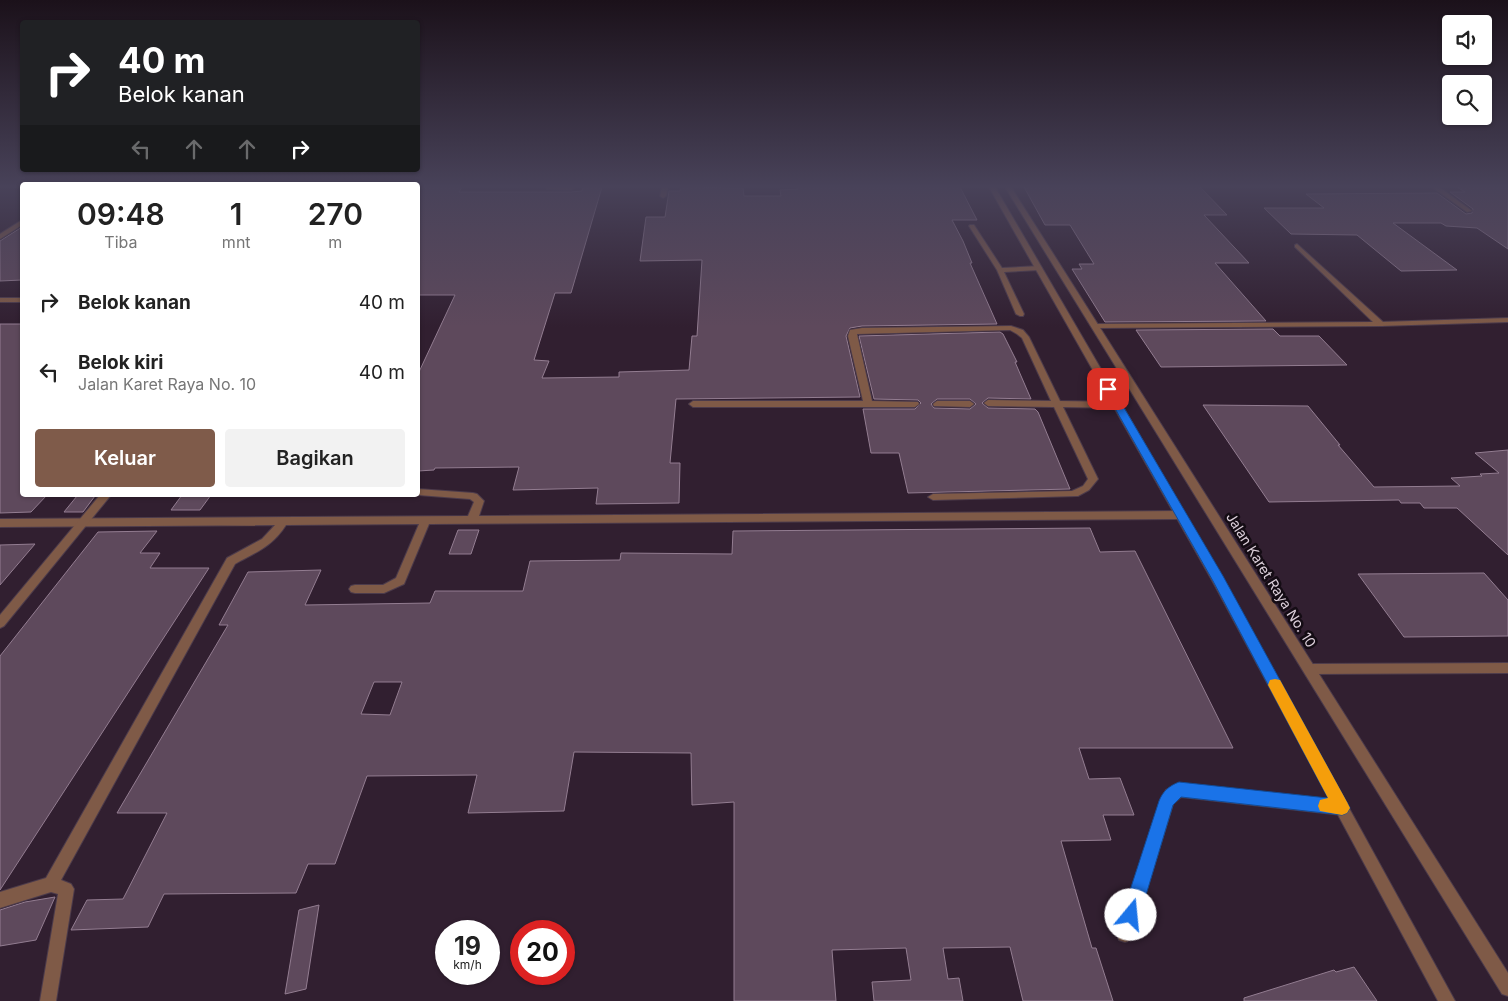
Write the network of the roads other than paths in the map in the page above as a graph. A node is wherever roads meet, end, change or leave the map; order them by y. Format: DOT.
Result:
graph roads {
  1 [pos="977,234"];
  2 [pos="1019,234"];
  3 [pos="1037,234"];
  4 [pos="1297,246"];
  5 [pos="1039,268"];
  6 [pos="1000,270"];
  7 [pos="0,300"];
  8 [pos="20,300"];
  9 [pos="1020,314"];
  10 [pos="1508,320"];
  11 [pos="1380,324"];
  12 [pos="1095,326"];
  13 [pos="988,403"];
  14 [pos="693,404"];
  15 [pos="915,404"];
  16 [pos="937,404"];
  17 [pos="970,404"];
  18 [pos="868,405"];
  19 [pos="1118,405"];
  20 [pos="1059,406"];
  21 [pos="420,492"];
  22 [pos="104,497"];
  23 [pos="933,497"];
  24 [pos="1180,515"];
  25 [pos="472,520"];
  26 [pos="426,521"];
  27 [pos="83,522"];
  28 [pos="282,522"];
  29 [pos="0,523"];
  30 [pos="355,589"];
  31 [pos="0,623"];
  32 [pos="1508,668"];
  33 [pos="1309,669"];
  34 [pos="1342,808"];
  35 [pos="51,884"];
  36 [pos="0,900"];
  37 [pos="1125,934"];
  38 [pos="1508,988"];
  39 [pos="48,1001"];
  40 [pos="1447,1001"];
  1 -- 6 [label="street"];
  2 -- 5 [label="street"];
  3 -- 12 [label="street, Jalan Karet Raya No. 10"];
  4 -- 11 [label="street"];
  5 -- 6 [label="street"];
  5 -- 19 [label="street"];
  6 -- 9 [label="street"];
  7 -- 8 [label="street"];
  10 -- 11 [label="street"];
  11 -- 12 [label="street"];
  12 -- 33 [label="street, Jalan Karet Raya No. 10"];
  13 -- 20 [label="street"];
  14 -- 18 [label="street"];
  15 -- 18 [label="street"];
  16 -- 17 [label="street"];
  18 -- 20 [label="street"];
  19 -- 20 [label="street"];
  19 -- 24 [label="street"];
  20 -- 23 [label="street"];
  21 -- 25 [label="street"];
  22 -- 27 [label="street"];
  24 -- 25 [label="street"];
  24 -- 34 [label="street"];
  25 -- 26 [label="street"];
  26 -- 28 [label="street"];
  26 -- 30 [label="street"];
  27 -- 28 [label="street"];
  27 -- 29 [label="street"];
  27 -- 31 [label="street"];
  28 -- 35 [label="street"];
  32 -- 33 [label="street"];
  33 -- 38 [label="street, Jalan Karet Raya No. 10"];
  34 -- 37 [label="street"];
  34 -- 40 [label="street"];
  35 -- 36 [label="street"];
  35 -- 39 [label="street"];
}
